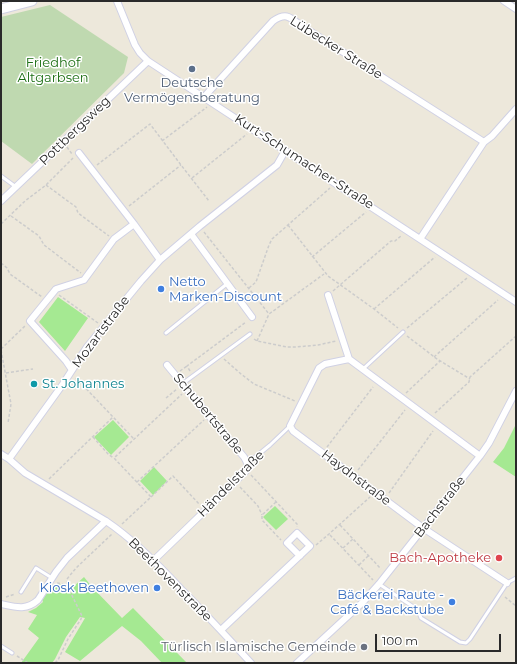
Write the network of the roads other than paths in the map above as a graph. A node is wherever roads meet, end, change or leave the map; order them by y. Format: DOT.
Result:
graph roads {
  1 [pos="32,1"];
  2 [pos="117,1"];
  3 [pos="504,1"];
  4 [pos="1,9"];
  5 [pos="516,9"];
  6 [pos="148,61"];
  7 [pos="204,97"];
  8 [pos="516,109"];
  9 [pos="484,142"];
  10 [pos="285,151"];
  11 [pos="79,153"];
  12 [pos="1,176"];
  13 [pos="16,187"];
  14 [pos="1,201"];
  15 [pos="134,224"];
  16 [pos="191,234"];
  17 [pos="420,239"];
  18 [pos="160,260"];
  19 [pos="228,283"];
  20 [pos="328,295"];
  21 [pos="516,302"];
  22 [pos="252,317"];
  23 [pos="402,332"];
  24 [pos="166,333"];
  25 [pos="250,334"];
  26 [pos="349,359"];
  27 [pos="167,365"];
  28 [pos="363,369"];
  29 [pos="71,371"];
  30 [pos="185,387"];
  31 [pos="516,391"];
  32 [pos="290,426"];
  33 [pos="1,454"];
  34 [pos="480,456"];
  35 [pos="9,459"];
  36 [pos="248,463"];
  37 [pos="106,521"];
  38 [pos="423,528"];
  39 [pos="300,556"];
  40 [pos="154,560"];
  41 [pos="516,578"];
  42 [pos="51,580"];
  43 [pos="507,583"];
  44 [pos="378,585"];
  45 [pos="21,592"];
  46 [pos="1,604"];
  47 [pos="220,630"];
  48 [pos="1,646"];
  49 [pos="12,653"];
  50 [pos="251,663"];
  51 [pos="297,663"];
  1 -- 4 [label="main road"];
  2 -- 6 [label="street, Kurt-Schumacher-Straße"];
  3 -- 5 [label="street"];
  6 -- 7 [label="street, Kurt-Schumacher-Straße"];
  6 -- 13 [label="street, Pottbergsweg"];
  7 -- 9 [label="street, Lübecker Straße"];
  7 -- 10 [label="street, Kurt-Schumacher-Straße"];
  8 -- 9 [label="street"];
  9 -- 17 [label="street"];
  10 -- 16 [label="street, Mozartstraße"];
  10 -- 17 [label="street, Kurt-Schumacher-Straße"];
  11 -- 15 [label="street"];
  12 -- 13 [label="lane"];
  13 -- 14 [label="street, Pottbergsweg"];
  15 -- 18 [label="street"];
  15 -- 29 [label="street"];
  16 -- 18 [label="street, Mozartstraße"];
  16 -- 19 [label="street"];
  17 -- 21 [label="street, Kurt-Schumacher-Straße"];
  18 -- 29 [label="street, Mozartstraße"];
  19 -- 22 [label="street"];
  19 -- 24 [label="lane"];
  20 -- 26 [label="street"];
  23 -- 28 [label="lane"];
  25 -- 30 [label="lane"];
  26 -- 28 [label="street"];
  26 -- 32 [label="street, Händelstraße"];
  27 -- 30 [label="street, Schubertstraße"];
  28 -- 34 [label="street"];
  29 -- 35 [label="street, Mozartstraße"];
  30 -- 36 [label="street, Schubertstraße"];
  31 -- 34 [label="street, Bachstraße"];
  32 -- 36 [label="lane, Händelstraße"];
  32 -- 38 [label="street, Haydnstraße"];
  33 -- 35 [label="street, Beethovenstraße"];
  34 -- 38 [label="street, Bachstraße"];
  35 -- 37 [label="street, Beethovenstraße"];
  36 -- 40 [label="street, Händelstraße"];
  37 -- 40 [label="street, Beethovenstraße"];
  37 -- 42 [label="street"];
  38 -- 43 [label="street, Haydnstraße"];
  38 -- 44 [label="street, Bachstraße"];
  39 -- 39 [label="street"];
  39 -- 47 [label="street"];
  40 -- 47 [label="street, Beethovenstraße"];
  41 -- 43 [label="lane"];
  42 -- 45 [label="lane"];
  42 -- 46 [label="street"];
  43 -- 44 [label="lane"];
  44 -- 51 [label="street, Bachstraße"];
  47 -- 50 [label="street, Beethovenstraße"];
  48 -- 49 [label="lane"];
}
